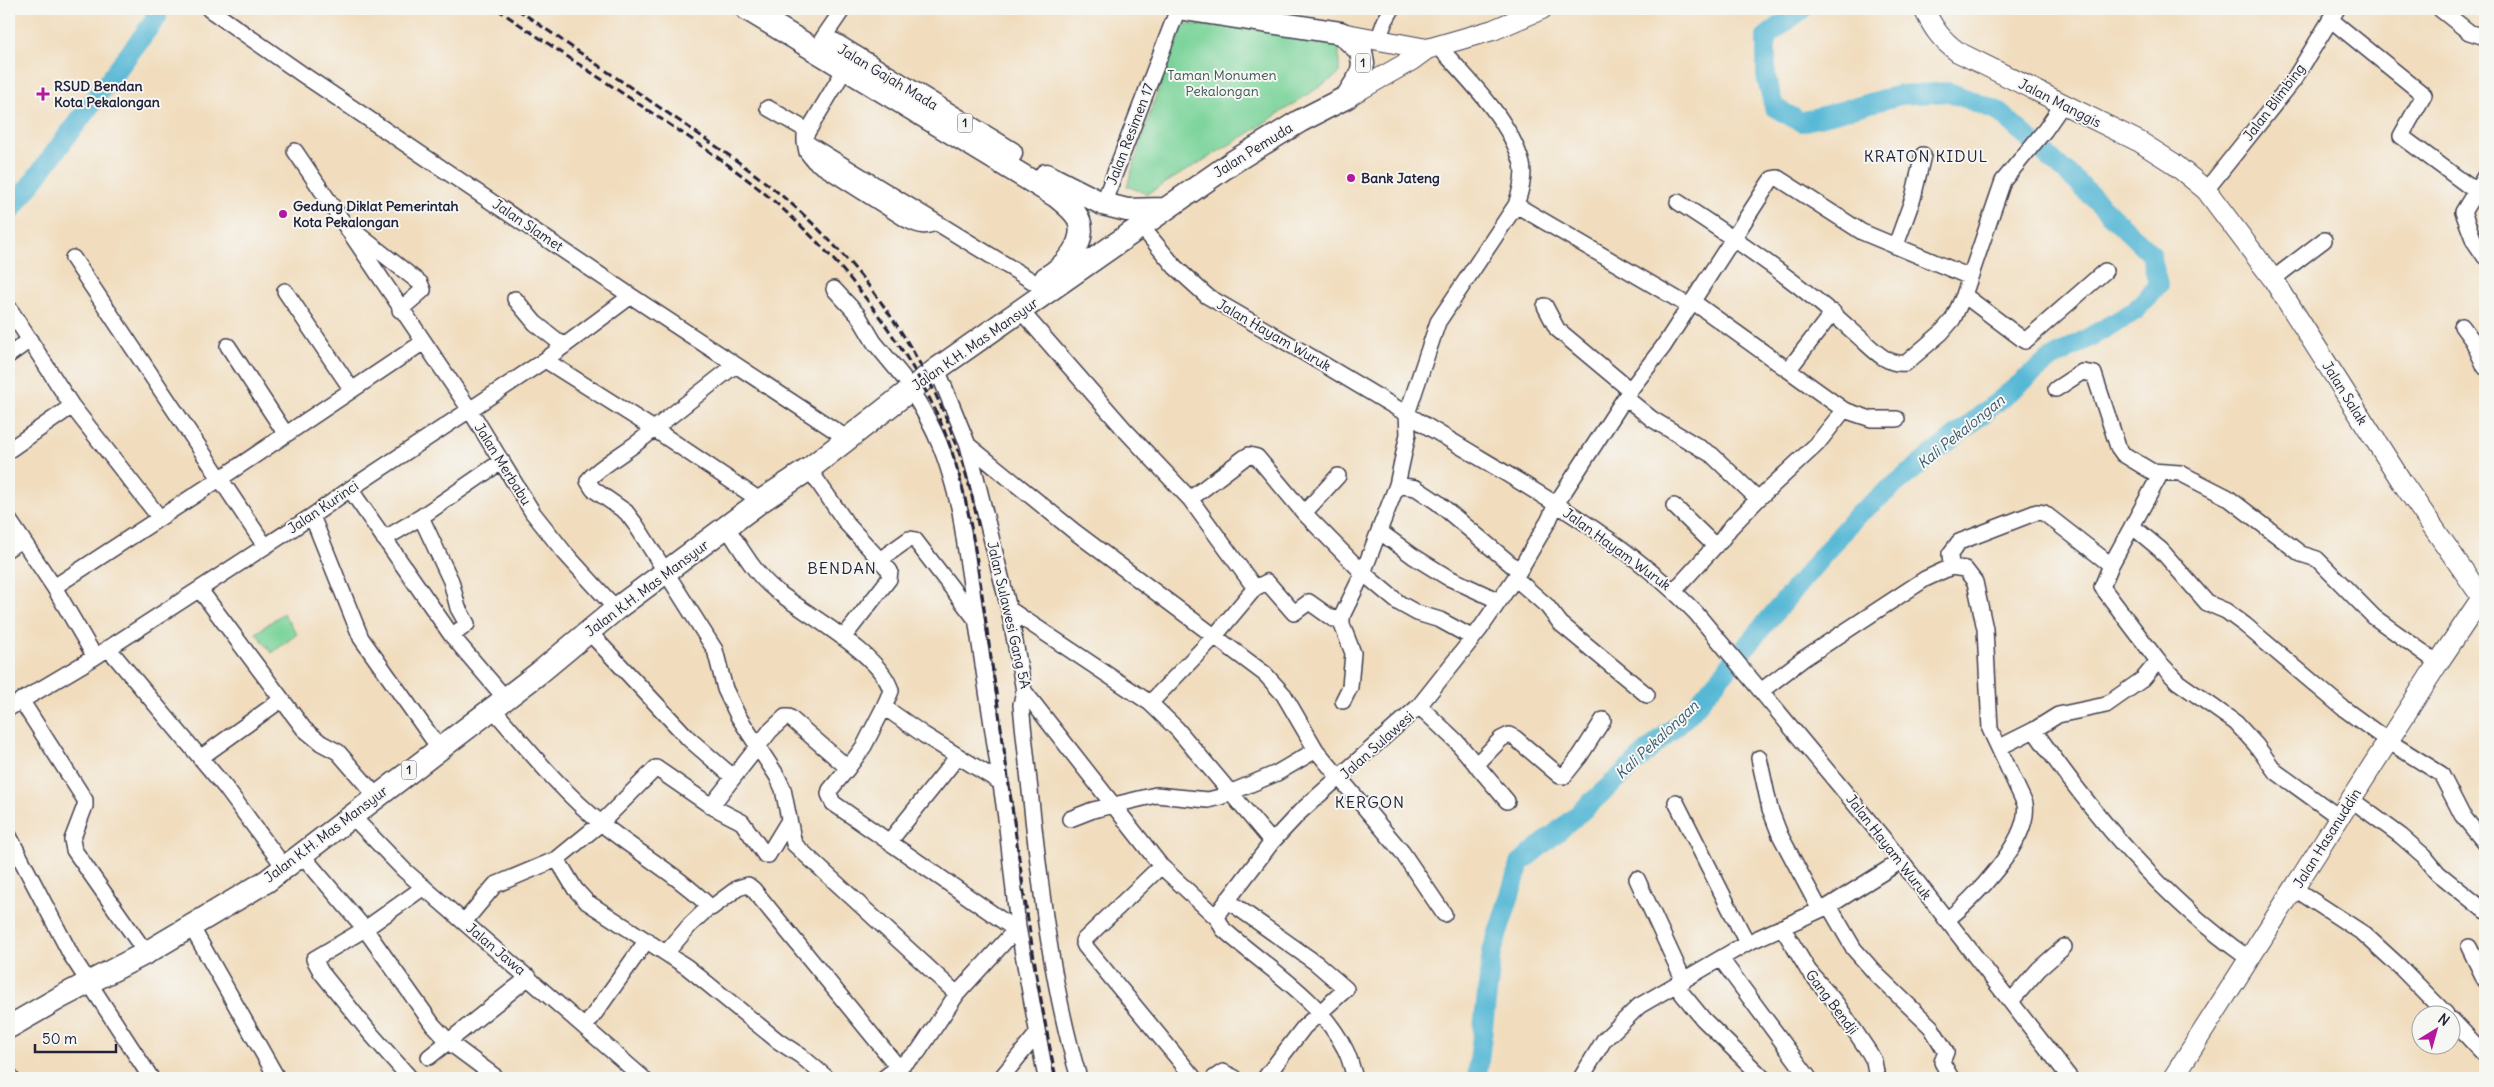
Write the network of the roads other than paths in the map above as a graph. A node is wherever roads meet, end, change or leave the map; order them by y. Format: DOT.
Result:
graph roads {
  1 [pos="209,9"];
  2 [pos="747,9"];
  3 [pos="776,9"];
  4 [pos="843,9"];
  5 [pos="1178,9"];
  6 [pos="1184,9"];
  7 [pos="1392,9"];
  8 [pos="1542,9"];
  9 [pos="1924,9"];
  10 [pos="2440,9"];
  11 [pos="1207,11"];
  12 [pos="1244,13"];
  13 [pos="2334,14"];
  14 [pos="1341,33"];
  15 [pos="2485,36"];
  16 [pos="823,38"];
  17 [pos="1378,40"];
  18 [pos="1433,48"];
  19 [pos="845,69"];
  20 [pos="1347,97"];
  21 [pos="2062,104"];
  22 [pos="768,108"];
  23 [pos="807,136"];
  24 [pos="295,151"];
  25 [pos="1923,154"];
  26 [pos="1029,172"];
  27 [pos="2485,176"];
  28 [pos="2206,190"];
  29 [pos="2474,190"];
  30 [pos="1678,202"];
  31 [pos="1103,204"];
  32 [pos="1516,205"];
  33 [pos="1163,209"];
  34 [pos="339,220"];
  35 [pos="1141,226"];
  36 [pos="1732,238"];
  37 [pos="2324,240"];
  38 [pos="1896,245"];
  39 [pos="2485,257"];
  40 [pos="73,258"];
  41 [pos="2105,271"];
  42 [pos="1970,277"];
  43 [pos="2273,279"];
  44 [pos="1037,284"];
  45 [pos="834,289"];
  46 [pos="285,291"];
  47 [pos="1964,295"];
  48 [pos="631,296"];
  49 [pos="515,299"];
  50 [pos="1691,303"];
  51 [pos="1545,306"];
  52 [pos="9,308"];
  53 [pos="400,310"];
  54 [pos="1021,311"];
  55 [pos="1833,312"];
  56 [pos="2462,326"];
  57 [pos="30,340"];
  58 [pos="422,343"];
  59 [pos="228,346"];
  60 [pos="564,346"];
  61 [pos="9,355"];
  62 [pos="545,360"];
  63 [pos="734,366"];
  64 [pos="2485,367"];
  65 [pos="937,369"];
  66 [pos="1789,369"];
  67 [pos="907,383"];
  68 [pos="2056,388"];
  69 [pos="352,390"];
  70 [pos="1628,394"];
  71 [pos="72,406"];
  72 [pos="470,410"];
  73 [pos="1844,410"];
  74 [pos="1407,414"];
  75 [pos="1897,419"];
  76 [pos="654,429"];
  77 [pos="285,433"];
  78 [pos="843,435"];
  79 [pos="968,445"];
  80 [pos="9,450"];
  81 [pos="502,461"];
  82 [pos="809,469"];
  83 [pos="2161,473"];
  84 [pos="1338,476"];
  85 [pos="221,478"];
  86 [pos="789,482"];
  87 [pos="1397,485"];
  88 [pos="350,489"];
  89 [pos="1190,499"];
  90 [pos="1758,499"];
  91 [pos="761,501"];
  92 [pos="1556,504"];
  93 [pos="1674,506"];
  94 [pos="1304,513"];
  95 [pos="312,516"];
  96 [pos="159,517"];
  97 [pos="421,517"];
  98 [pos="9,520"];
  99 [pos="2132,526"];
  100 [pos="727,528"];
  101 [pos="1379,531"];
  102 [pos="384,538"];
  103 [pos="22,539"];
  104 [pos="1718,543"];
  105 [pos="265,546"];
  106 [pos="9,548"];
  107 [pos="881,559"];
  108 [pos="2111,565"];
  109 [pos="1952,567"];
  110 [pos="665,573"];
  111 [pos="1363,573"];
  112 [pos="1517,574"];
  113 [pos="54,587"];
  114 [pos="1255,588"];
  115 [pos="200,590"];
  116 [pos="1674,591"];
  117 [pos="2484,598"];
  118 [pos="1498,601"];
  119 [pos="1009,608"];
  120 [pos="616,609"];
  121 [pos="1342,616"];
  122 [pos="976,619"];
  123 [pos="589,632"];
  124 [pos="452,636"];
  125 [pos="1214,637"];
  126 [pos="844,638"];
  127 [pos="1473,638"];
  128 [pos="108,648"];
  129 [pos="95,656"];
  130 [pos="2158,661"];
  131 [pos="2438,663"];
  132 [pos="1760,689"];
  133 [pos="1024,691"];
  134 [pos="1647,695"];
  135 [pos="281,700"];
  136 [pos="1343,702"];
  137 [pos="498,703"];
  138 [pos="1150,703"];
  139 [pos="15,704"];
  140 [pos="1419,706"];
  141 [pos="884,707"];
  142 [pos="1602,720"];
  143 [pos="2034,730"];
  144 [pos="2388,741"];
  145 [pos="758,747"];
  146 [pos="2000,747"];
  147 [pos="439,748"];
  148 [pos="1316,750"];
  149 [pos="958,756"];
  150 [pos="200,758"];
  151 [pos="1759,758"];
  152 [pos="1476,765"];
  153 [pos="848,768"];
  154 [pos="733,777"];
  155 [pos="1340,778"];
  156 [pos="1000,782"];
  157 [pos="1231,792"];
  158 [pos="377,796"];
  159 [pos="2352,800"];
  160 [pos="1507,801"];
  161 [pos="1676,802"];
  162 [pos="711,806"];
  163 [pos="1114,806"];
  164 [pos="352,816"];
  165 [pos="2340,818"];
  166 [pos="1070,819"];
  167 [pos="788,822"];
  168 [pos="601,823"];
  169 [pos="9,836"];
  170 [pos="889,842"];
  171 [pos="1272,842"];
  172 [pos="2485,843"];
  173 [pos="557,859"];
  174 [pos="1900,861"];
  175 [pos="293,862"];
  176 [pos="1161,866"];
  177 [pos="1637,879"];
  178 [pos="424,887"];
  179 [pos="2295,889"];
  180 [pos="1227,900"];
  181 [pos="709,907"];
  182 [pos="1824,908"];
  183 [pos="2485,911"];
  184 [pos="1444,914"];
  185 [pos="1218,919"];
  186 [pos="1946,920"];
  187 [pos="464,922"];
  188 [pos="191,926"];
  189 [pos="1782,927"];
  190 [pos="365,929"];
  191 [pos="1017,929"];
  192 [pos="647,940"];
  193 [pos="1747,943"];
  194 [pos="2064,947"];
  195 [pos="2469,947"];
  196 [pos="146,953"];
  197 [pos="666,953"];
  198 [pos="2248,958"];
  199 [pos="1721,959"];
  200 [pos="529,977"];
  201 [pos="2485,980"];
  202 [pos="89,983"];
  203 [pos="1680,983"];
  204 [pos="957,994"];
  205 [pos="2011,1001"];
  206 [pos="2436,1004"];
  207 [pos="1318,1012"];
  208 [pos="9,1027"];
  209 [pos="585,1027"];
  210 [pos="2462,1031"];
  211 [pos="1037,1034"];
  212 [pos="450,1043"];
  213 [pos="2485,1055"];
  214 [pos="430,1057"];
  215 [pos="1186,1069"];
  216 [pos="901,1072"];
  217 [pos="1587,1074"];
  218 [pos="9,1075"];
  219 [pos="637,1076"];
  220 [pos="1266,1077"];
  221 [pos="11,1078"];
  222 [pos="151,1078"];
  223 [pos="276,1078"];
  224 [pos="410,1078"];
  225 [pos="497,1078"];
  226 [pos="827,1078"];
  227 [pos="884,1078"];
  228 [pos="1001,1078"];
  229 [pos="1046,1078"];
  230 [pos="1078,1078"];
  231 [pos="1214,1078"];
  232 [pos="1235,1078"];
  233 [pos="1354,1078"];
  234 [pos="1763,1078"];
  235 [pos="1809,1078"];
  236 [pos="1877,1078"];
  237 [pos="1951,1078"];
  238 [pos="2070,1078"];
  239 [pos="2173,1078"];
  1 -- 48 [label="street, Jalan Slamet"];
  2 -- 19 [label="highway, 1"];
  3 -- 16 [label="highway, Jalan Gajah Mada / 1"];
  4 -- 16 [label="street"];
  5 -- 31 [label="street, Jalan Resimen 17"];
  6 -- 11 [label="highway"];
  7 -- 17 [label="street"];
  8 -- 18 [label="main road"];
  9 -- 21 [label="main road, Jalan Manggis"];
  10 -- 15 [label="street"];
  11 -- 12 [label="highway"];
  12 -- 14 [label="highway"];
  13 -- 28 [label="street, Jalan Blimbing"];
  13 -- 29 [label="street"];
  14 -- 17 [label="main road"];
  14 -- 20 [label="highway, 1"];
  16 -- 26 [label="highway, Jalan Gajah Mada / 1"];
  17 -- 18 [label="main road"];
  18 -- 20 [label="main road"];
  18 -- 32 [label="street"];
  19 -- 23 [label="street"];
  19 -- 26 [label="highway, 1"];
  20 -- 33 [label="highway, Jalan Pemuda / 1"];
  21 -- 28 [label="main road, Jalan Manggis"];
  21 -- 42 [label="street"];
  22 -- 23 [label="street"];
  23 -- 44 [label="street"];
  24 -- 34 [label="street, Jalan Merbabu"];
  25 -- 38 [label="street"];
  26 -- 31 [label="highway, Jalan Gajah Mada / 1"];
  26 -- 44 [label="highway, Jalan K.H. Mas Mansyur / 1"];
  27 -- 29 [label="street"];
  28 -- 43 [label="main road, Jalan Salak"];
  29 -- 39 [label="street"];
  30 -- 36 [label="street"];
  31 -- 33 [label="highway, Jalan Gajah Mada / 1"];
  32 -- 50 [label="street"];
  32 -- 74 [label="street"];
  33 -- 35 [label="highway, Jalan K.H. Mas Mansyur / 1"];
  34 -- 53 [label="street, Jalan Merbabu"];
  34 -- 53 [label="street, Jalan Merbabu"];
  35 -- 54 [label="highway, Jalan K.H. Mas Mansyur / 1"];
  35 -- 74 [label="street, Jalan Hayam Wuruk"];
  36 -- 38 [label="street, Jalan Sulawesi"];
  36 -- 50 [label="street, Jalan Sulawesi"];
  36 -- 55 [label="street"];
  37 -- 43 [label="street"];
  38 -- 42 [label="street, Jalan Sulawesi"];
  40 -- 85 [label="street"];
  41 -- 47 [label="street"];
  42 -- 47 [label="street"];
  43 -- 117 [label="main road, Jalan Salak"];
  44 -- 67 [label="highway, Jalan K.H. Mas Mansyur / 1"];
  45 -- 67 [label="street"];
  46 -- 69 [label="street"];
  47 -- 55 [label="street"];
  48 -- 60 [label="street, Jalan Kurinci"];
  48 -- 63 [label="street, Jalan Slamet"];
  49 -- 60 [label="street"];
  50 -- 66 [label="street"];
  50 -- 70 [label="street, Jalan Sulawesi"];
  51 -- 70 [label="street"];
  52 -- 57 [label="street"];
  53 -- 58 [label="street, Jalan Merbabu"];
  54 -- 65 [label="highway, Jalan K.H. Mas Mansyur / 1"];
  54 -- 89 [label="street"];
  55 -- 66 [label="street"];
  56 -- 64 [label="street"];
  57 -- 61 [label="street"];
  57 -- 71 [label="street"];
  58 -- 69 [label="street"];
  58 -- 72 [label="street, Jalan Merbabu"];
  59 -- 77 [label="street"];
  60 -- 62 [label="street, Jalan Kurinci"];
  62 -- 72 [label="street, Jalan Kurinci"];
  62 -- 76 [label="street"];
  63 -- 76 [label="street"];
  63 -- 78 [label="street, Jalan Slamet"];
  65 -- 67 [label="highway, Jalan K.H. Mas Mansyur / 1"];
  65 -- 79 [label="street, Jalan Sulawesi Gang 5A"];
  66 -- 73 [label="street"];
  67 -- 78 [label="highway, Jalan K.H. Mas Mansyur / 1"];
  67 -- 122 [label="street"];
  68 -- 83 [label="street"];
  69 -- 77 [label="street"];
  70 -- 90 [label="street"];
  70 -- 92 [label="street, Jalan Sulawesi"];
  71 -- 80 [label="street"];
  71 -- 96 [label="street"];
  72 -- 81 [label="street, Jalan Merbabu"];
  72 -- 88 [label="street, Jalan Kurinci"];
  73 -- 75 [label="street"];
  73 -- 90 [label="street"];
  74 -- 87 [label="street"];
  74 -- 92 [label="street, Jalan Hayam Wuruk"];
  76 -- 91 [label="street"];
  76 -- 110 [label="street"];
  77 -- 85 [label="street"];
  78 -- 82 [label="highway, Jalan K.H. Mas Mansyur / 1"];
  78 -- 86 [label="highway, Jalan K.H. Mas Mansyur / 1"];
  79 -- 119 [label="street, Jalan Sulawesi Gang 5A"];
  79 -- 125 [label="street"];
  81 -- 97 [label="street"];
  81 -- 120 [label="street, Jalan Merbabu"];
  82 -- 86 [label="highway, Jalan K.H. Mas Mansyur / 1"];
  82 -- 107 [label="street"];
  83 -- 99 [label="street"];
  83 -- 131 [label="street"];
  84 -- 94 [label="street"];
  85 -- 96 [label="street"];
  85 -- 105 [label="street"];
  86 -- 91 [label="highway, Jalan K.H. Mas Mansyur / 1"];
  87 -- 101 [label="street"];
  87 -- 112 [label="street"];
  88 -- 95 [label="street, Jalan Kurinci"];
  88 -- 102 [label="street"];
  89 -- 94 [label="street"];
  89 -- 114 [label="street"];
  90 -- 104 [label="street"];
  91 -- 100 [label="highway, Jalan K.H. Mas Mansyur / 1"];
  92 -- 112 [label="street, Jalan Sulawesi"];
  92 -- 116 [label="street, Jalan Hayam Wuruk"];
  93 -- 104 [label="street"];
  94 -- 111 [label="street"];
  95 -- 105 [label="street, Jalan Kurinci"];
  95 -- 147 [label="street"];
  96 -- 113 [label="street"];
  97 -- 102 [label="street"];
  97 -- 124 [label="street"];
  98 -- 103 [label="street"];
  99 -- 108 [label="street"];
  99 -- 144 [label="street"];
  100 -- 110 [label="highway, Jalan K.H. Mas Mansyur / 1"];
  100 -- 126 [label="street"];
  101 -- 111 [label="street"];
  101 -- 118 [label="street"];
  102 -- 124 [label="street"];
  103 -- 106 [label="street"];
  103 -- 113 [label="street"];
  104 -- 116 [label="street"];
  105 -- 115 [label="street, Jalan Kurinci"];
  107 -- 122 [label="street"];
  107 -- 126 [label="street"];
  108 -- 109 [label="street"];
  108 -- 130 [label="street"];
  109 -- 132 [label="street"];
  109 -- 146 [label="street"];
  110 -- 120 [label="highway, Jalan K.H. Mas Mansyur / 1"];
  110 -- 145 [label="street"];
  111 -- 121 [label="street"];
  111 -- 127 [label="street"];
  112 -- 118 [label="street, Jalan Sulawesi"];
  112 -- 134 [label="street"];
  113 -- 129 [label="street"];
  114 -- 121 [label="street"];
  114 -- 125 [label="street"];
  115 -- 128 [label="street, Jalan Kurinci"];
  115 -- 135 [label="street"];
  116 -- 132 [label="street, Jalan Hayam Wuruk"];
  117 -- 131 [label="main road, Jalan Hasanuddin"];
  118 -- 127 [label="street, Jalan Sulawesi"];
  119 -- 133 [label="street, Jalan Sulawesi Gang 5A"];
  119 -- 138 [label="street"];
  120 -- 123 [label="highway, Jalan K.H. Mas Mansyur / 1"];
  121 -- 136 [label="street"];
  122 -- 156 [label="street"];
  123 -- 137 [label="highway, Jalan K.H. Mas Mansyur / 1"];
  123 -- 154 [label="street"];
  124 -- 137 [label="street"];
  125 -- 138 [label="street"];
  125 -- 148 [label="street"];
  126 -- 141 [label="street"];
  127 -- 140 [label="street, Jalan Sulawesi"];
  128 -- 129 [label="street, Jalan Kurinci"];
  128 -- 150 [label="street"];
  129 -- 139 [label="street, Jalan Kurinci"];
  130 -- 143 [label="street"];
  130 -- 165 [label="street"];
  131 -- 144 [label="main road, Jalan Hasanuddin"];
  132 -- 174 [label="street, Jalan Hayam Wuruk"];
  133 -- 163 [label="street, Jalan Sulawesi Gang 5A"];
  133 -- 230 [label="street"];
  135 -- 150 [label="street"];
  135 -- 158 [label="street"];
  137 -- 147 [label="highway, Jalan K.H. Mas Mansyur / 1"];
  137 -- 168 [label="street"];
  138 -- 157 [label="street"];
  139 -- 196 [label="street"];
  140 -- 152 [label="street"];
  140 -- 155 [label="street, Jalan Sulawesi"];
  141 -- 149 [label="street"];
  141 -- 153 [label="street"];
  142 -- 152 [label="street"];
  143 -- 146 [label="street"];
  143 -- 198 [label="street"];
  144 -- 159 [label="main road, Jalan Hasanuddin"];
  144 -- 172 [label="street"];
  145 -- 153 [label="street"];
  145 -- 154 [label="street"];
  145 -- 167 [label="street"];
  146 -- 186 [label="street"];
  147 -- 158 [label="highway, Jalan K.H. Mas Mansyur / 1"];
  148 -- 155 [label="street"];
  148 -- 157 [label="street"];
  149 -- 156 [label="street"];
  149 -- 170 [label="street"];
  150 -- 175 [label="street"];
  151 -- 182 [label="street"];
  152 -- 160 [label="street"];
  153 -- 170 [label="street"];
  154 -- 162 [label="street"];
  155 -- 171 [label="street, Jalan Sulawesi"];
  155 -- 184 [label="street"];
  156 -- 191 [label="street"];
  157 -- 163 [label="street"];
  157 -- 171 [label="street"];
  158 -- 164 [label="highway, Jalan K.H. Mas Mansyur / 1"];
  159 -- 165 [label="main road, Jalan Hasanuddin"];
  159 -- 183 [label="street"];
  161 -- 193 [label="street"];
  162 -- 167 [label="street"];
  162 -- 168 [label="street"];
  163 -- 166 [label="street"];
  163 -- 176 [label="street, Jalan Sulawesi Gang 5A"];
  164 -- 175 [label="highway, Jalan K.H. Mas Mansyur / 1"];
  164 -- 178 [label="street, Jalan Jawa"];
  165 -- 179 [label="main road, Jalan Hasanuddin"];
  167 -- 204 [label="street"];
  168 -- 173 [label="street"];
  168 -- 181 [label="street"];
  169 -- 202 [label="street"];
  170 -- 191 [label="street"];
  171 -- 180 [label="street, Jalan Sulawesi"];
  173 -- 187 [label="street"];
  173 -- 192 [label="street"];
  174 -- 182 [label="street"];
  174 -- 186 [label="street, Jalan Hayam Wuruk"];
  175 -- 188 [label="highway, Jalan K.H. Mas Mansyur / 1"];
  175 -- 190 [label="street"];
  176 -- 185 [label="street, Jalan Sulawesi Gang 5A"];
  176 -- 215 [label="street"];
  177 -- 203 [label="street"];
  178 -- 187 [label="street, Jalan Jawa"];
  178 -- 190 [label="street"];
  179 -- 198 [label="main road, Jalan Hasanuddin"];
  179 -- 206 [label="street"];
  180 -- 185 [label="street, Jalan Sulawesi"];
  180 -- 207 [label="street"];
  181 -- 197 [label="street"];
  181 -- 216 [label="street"];
  182 -- 189 [label="street"];
  182 -- 237 [label="street"];
  185 -- 207 [label="street"];
  186 -- 205 [label="street, Jalan Hayam Wuruk"];
  187 -- 200 [label="street, Jalan Jawa"];
  188 -- 196 [label="highway, Jalan K.H. Mas Mansyur / 1"];
  188 -- 223 [label="street"];
  189 -- 193 [label="street"];
  189 -- 236 [label="street, Gang Bendji"];
  190 -- 212 [label="street"];
  190 -- 224 [label="street"];
  191 -- 204 [label="street"];
  191 -- 211 [label="street"];
  192 -- 197 [label="street"];
  192 -- 209 [label="street"];
  193 -- 199 [label="street"];
  194 -- 205 [label="street"];
  195 -- 201 [label="street"];
  196 -- 202 [label="highway, Jalan K.H. Mas Mansyur / 1"];
  197 -- 226 [label="street"];
  198 -- 239 [label="main road, Jalan Hasanuddin"];
  199 -- 203 [label="street"];
  199 -- 235 [label="street"];
  200 -- 209 [label="street, Jalan Jawa"];
  200 -- 212 [label="street"];
  202 -- 208 [label="highway, Jalan K.H. Mas Mansyur / 1"];
  202 -- 222 [label="street"];
  203 -- 217 [label="street"];
  203 -- 234 [label="street"];
  204 -- 216 [label="street"];
  205 -- 238 [label="street, Jalan Hayam Wuruk"];
  207 -- 220 [label="street"];
  207 -- 233 [label="street"];
  209 -- 219 [label="street, Jalan Jawa"];
  210 -- 213 [label="street"];
  211 -- 228 [label="street"];
  211 -- 229 [label="street"];
  212 -- 214 [label="street"];
  212 -- 225 [label="street"];
  216 -- 227 [label="street"];
  218 -- 221 [label="street"];
  231 -- 232 [label="street"];
}
